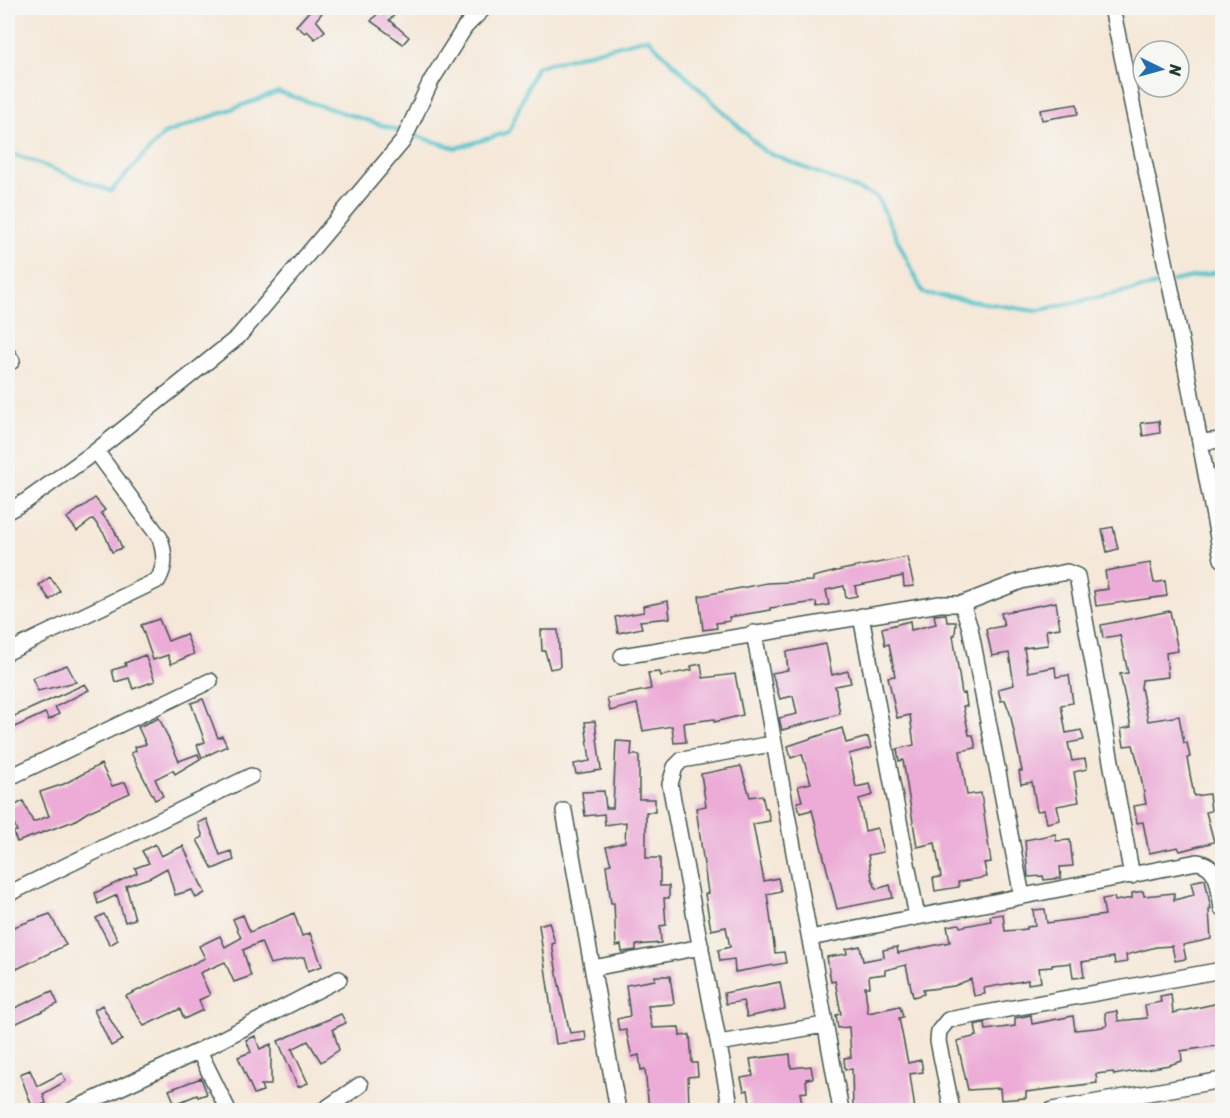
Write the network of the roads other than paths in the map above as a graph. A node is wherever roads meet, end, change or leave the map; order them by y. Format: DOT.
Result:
graph roads {
  1 [pos="484,8"];
  2 [pos="1112,8"];
  3 [pos="8,354"];
  4 [pos="8,363"];
  5 [pos="1222,440"];
  6 [pos="1200,442"];
  7 [pos="96,452"];
  8 [pos="8,511"];
  9 [pos="1222,559"];
  10 [pos="962,604"];
  11 [pos="861,616"];
  12 [pos="754,633"];
  13 [pos="8,652"];
  14 [pos="622,656"];
  15 [pos="210,681"];
  16 [pos="772,744"];
  17 [pos="251,776"];
  18 [pos="8,778"];
  19 [pos="564,811"];
  20 [pos="1132,876"];
  21 [pos="9,890"];
  22 [pos="1022,896"];
  23 [pos="1222,909"];
  24 [pos="917,917"];
  25 [pos="810,938"];
  26 [pos="701,947"];
  27 [pos="593,968"];
  28 [pos="1222,970"];
  29 [pos="339,979"];
  30 [pos="824,1025"];
  31 [pos="719,1043"];
  32 [pos="199,1051"];
  33 [pos="1222,1080"];
  34 [pos="360,1085"];
  35 [pos="72,1110"];
  36 [pos="228,1110"];
  37 [pos="324,1110"];
  38 [pos="618,1110"];
  39 [pos="730,1110"];
  40 [pos="841,1110"];
  41 [pos="952,1110"];
  42 [pos="1052,1110"];
  1 -- 7 [label="street"];
  2 -- 6 [label="street"];
  3 -- 4 [label="street"];
  5 -- 6 [label="street"];
  6 -- 9 [label="street"];
  7 -- 8 [label="street"];
  7 -- 13 [label="street"];
  10 -- 11 [label="street"];
  10 -- 20 [label="street"];
  10 -- 22 [label="street"];
  11 -- 12 [label="street"];
  11 -- 24 [label="street"];
  12 -- 14 [label="street"];
  12 -- 16 [label="street"];
  15 -- 18 [label="street"];
  16 -- 25 [label="street"];
  16 -- 26 [label="street"];
  17 -- 21 [label="street"];
  19 -- 27 [label="street"];
  20 -- 22 [label="street"];
  20 -- 23 [label="street"];
  22 -- 24 [label="street"];
  24 -- 25 [label="street"];
  25 -- 30 [label="street"];
  26 -- 27 [label="street"];
  26 -- 31 [label="street"];
  27 -- 38 [label="street"];
  28 -- 41 [label="street"];
  29 -- 32 [label="street"];
  30 -- 31 [label="street"];
  30 -- 40 [label="street"];
  31 -- 39 [label="street"];
  32 -- 35 [label="street"];
  32 -- 36 [label="street"];
  33 -- 42 [label="street"];
  34 -- 37 [label="street"];
}
